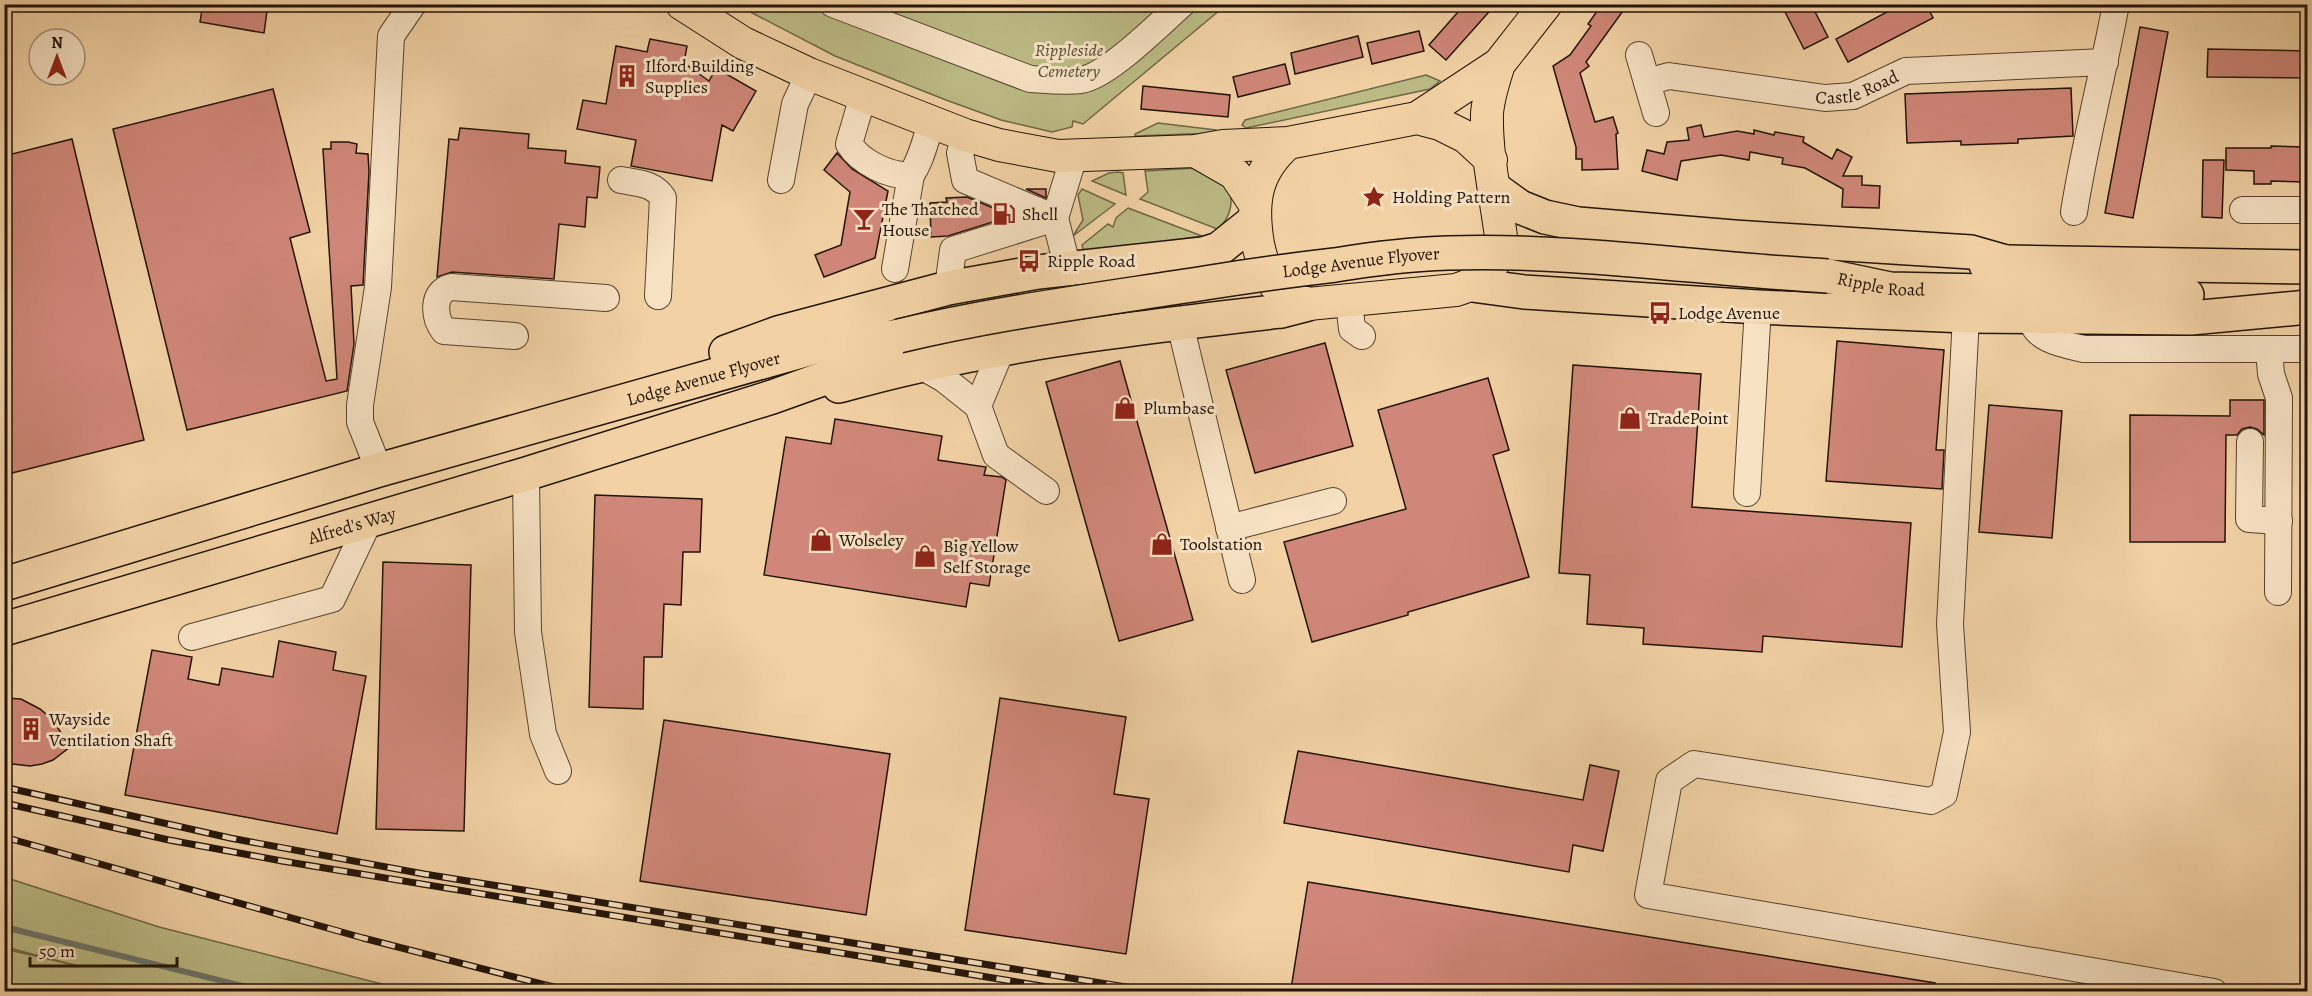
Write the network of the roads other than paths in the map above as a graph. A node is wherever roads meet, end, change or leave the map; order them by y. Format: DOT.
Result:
graph roads {
  1 [pos="413,4"];
  2 [pos="682,4"];
  3 [pos="1182,4"];
  4 [pos="1546,4"];
  5 [pos="2116,4"];
  6 [pos="834,5"];
  7 [pos="1639,55"];
  8 [pos="2105,62"];
  9 [pos="1500,64"];
  10 [pos="809,74"];
  11 [pos="1647,82"];
  12 [pos="863,96"];
  13 [pos="1656,113"];
  14 [pos="1417,118"];
  15 [pos="932,122"];
  16 [pos="965,135"];
  17 [pos="1288,143"];
  18 [pos="1195,151"];
  19 [pos="1074,156"];
  20 [pos="911,175"];
  21 [pos="1493,175"];
  22 [pos="621,180"];
  23 [pos="781,180"];
  24 [pos="2069,204"];
  25 [pos="2243,210"];
  26 [pos="2307,210"];
  27 [pos="1254,212"];
  28 [pos="1055,218"];
  29 [pos="2006,262"];
  30 [pos="2307,267"];
  31 [pos="1068,268"];
  32 [pos="895,269"];
  33 [pos="1828,276"];
  34 [pos="1472,285"];
  35 [pos="948,288"];
  36 [pos="658,296"];
  37 [pos="606,298"];
  38 [pos="1349,301"];
  39 [pos="2307,302"];
  40 [pos="1308,304"];
  41 [pos="1758,307"];
  42 [pos="2307,307"];
  43 [pos="1966,316"];
  44 [pos="2032,316"];
  45 [pos="1180,324"];
  46 [pos="515,336"];
  47 [pos="899,336"];
  48 [pos="1362,336"];
  49 [pos="1002,348"];
  50 [pos="2269,349"];
  51 [pos="2307,349"];
  52 [pos="921,366"];
  53 [pos="978,406"];
  54 [pos="697,420"];
  55 [pos="509,435"];
  56 [pos="2250,442"];
  57 [pos="379,470"];
  58 [pos="526,474"];
  59 [pos="1046,491"];
  60 [pos="1747,493"];
  61 [pos="1332,501"];
  62 [pos="369,521"];
  63 [pos="2279,521"];
  64 [pos="1229,528"];
  65 [pos="1242,580"];
  66 [pos="4,584"];
  67 [pos="2278,592"];
  68 [pos="4,629"];
  69 [pos="192,637"];
  70 [pos="558,771"];
  71 [pos="2214,992"];
  1 -- 57 [label="street"];
  2 -- 10 [label="main road"];
  3 -- 6 [label="street"];
  4 -- 9 [label="main road"];
  5 -- 8 [label="street"];
  7 -- 11 [label="street"];
  8 -- 11 [label="street, Castle Road"];
  8 -- 24 [label="street"];
  9 -- 14 [label="main road"];
  9 -- 21 [label="main road"];
  10 -- 12 [label="main road"];
  10 -- 23 [label="street"];
  11 -- 13 [label="street"];
  12 -- 15 [label="main road"];
  12 -- 20 [label="street"];
  14 -- 17 [label="main road"];
  14 -- 21 [label="main road"];
  15 -- 16 [label="main road"];
  15 -- 20 [label="street"];
  16 -- 19 [label="main road"];
  16 -- 28 [label="street"];
  17 -- 18 [label="main road"];
  17 -- 27 [label="main road"];
  18 -- 19 [label="main road"];
  18 -- 27 [label="main road"];
  19 -- 28 [label="street"];
  20 -- 32 [label="street"];
  21 -- 29 [label="highway"];
  21 -- 34 [label="main road"];
  22 -- 36 [label="street"];
  25 -- 26 [label="street"];
  27 -- 31 [label="highway"];
  27 -- 40 [label="main road"];
  28 -- 31 [label="street"];
  28 -- 35 [label="street"];
  29 -- 30 [label="highway, Ripple Road"];
  29 -- 33 [label="highway, Ripple Road"];
  31 -- 35 [label="highway"];
  33 -- 39 [label="highway, Ripple Road"];
  33 -- 47 [label="highway, Lodge Avenue Flyover, bridge"];
  34 -- 38 [label="main road"];
  34 -- 41 [label="highway"];
  35 -- 55 [label="highway"];
  37 -- 46 [label="street"];
  38 -- 40 [label="main road"];
  38 -- 48 [label="street"];
  40 -- 45 [label="highway"];
  41 -- 43 [label="highway"];
  41 -- 60 [label="street"];
  42 -- 44 [label="highway"];
  43 -- 44 [label="highway"];
  43 -- 71 [label="street"];
  44 -- 50 [label="street"];
  45 -- 49 [label="highway"];
  45 -- 64 [label="street"];
  47 -- 54 [label="highway, Lodge Avenue Flyover"];
  47 -- 55 [label="highway, Lodge Avenue Flyover"];
  49 -- 52 [label="highway"];
  49 -- 53 [label="street"];
  50 -- 51 [label="street"];
  50 -- 63 [label="street"];
  52 -- 53 [label="street"];
  52 -- 54 [label="highway"];
  53 -- 59 [label="street"];
  54 -- 58 [label="highway, Alfred's Way"];
  55 -- 57 [label="highway"];
  56 -- 63 [label="street"];
  57 -- 66 [label="highway"];
  58 -- 62 [label="highway, Alfred's Way"];
  58 -- 70 [label="street"];
  61 -- 64 [label="street"];
  62 -- 68 [label="highway, Alfred's Way"];
  62 -- 69 [label="street"];
  63 -- 67 [label="street"];
  64 -- 65 [label="street"];
}
